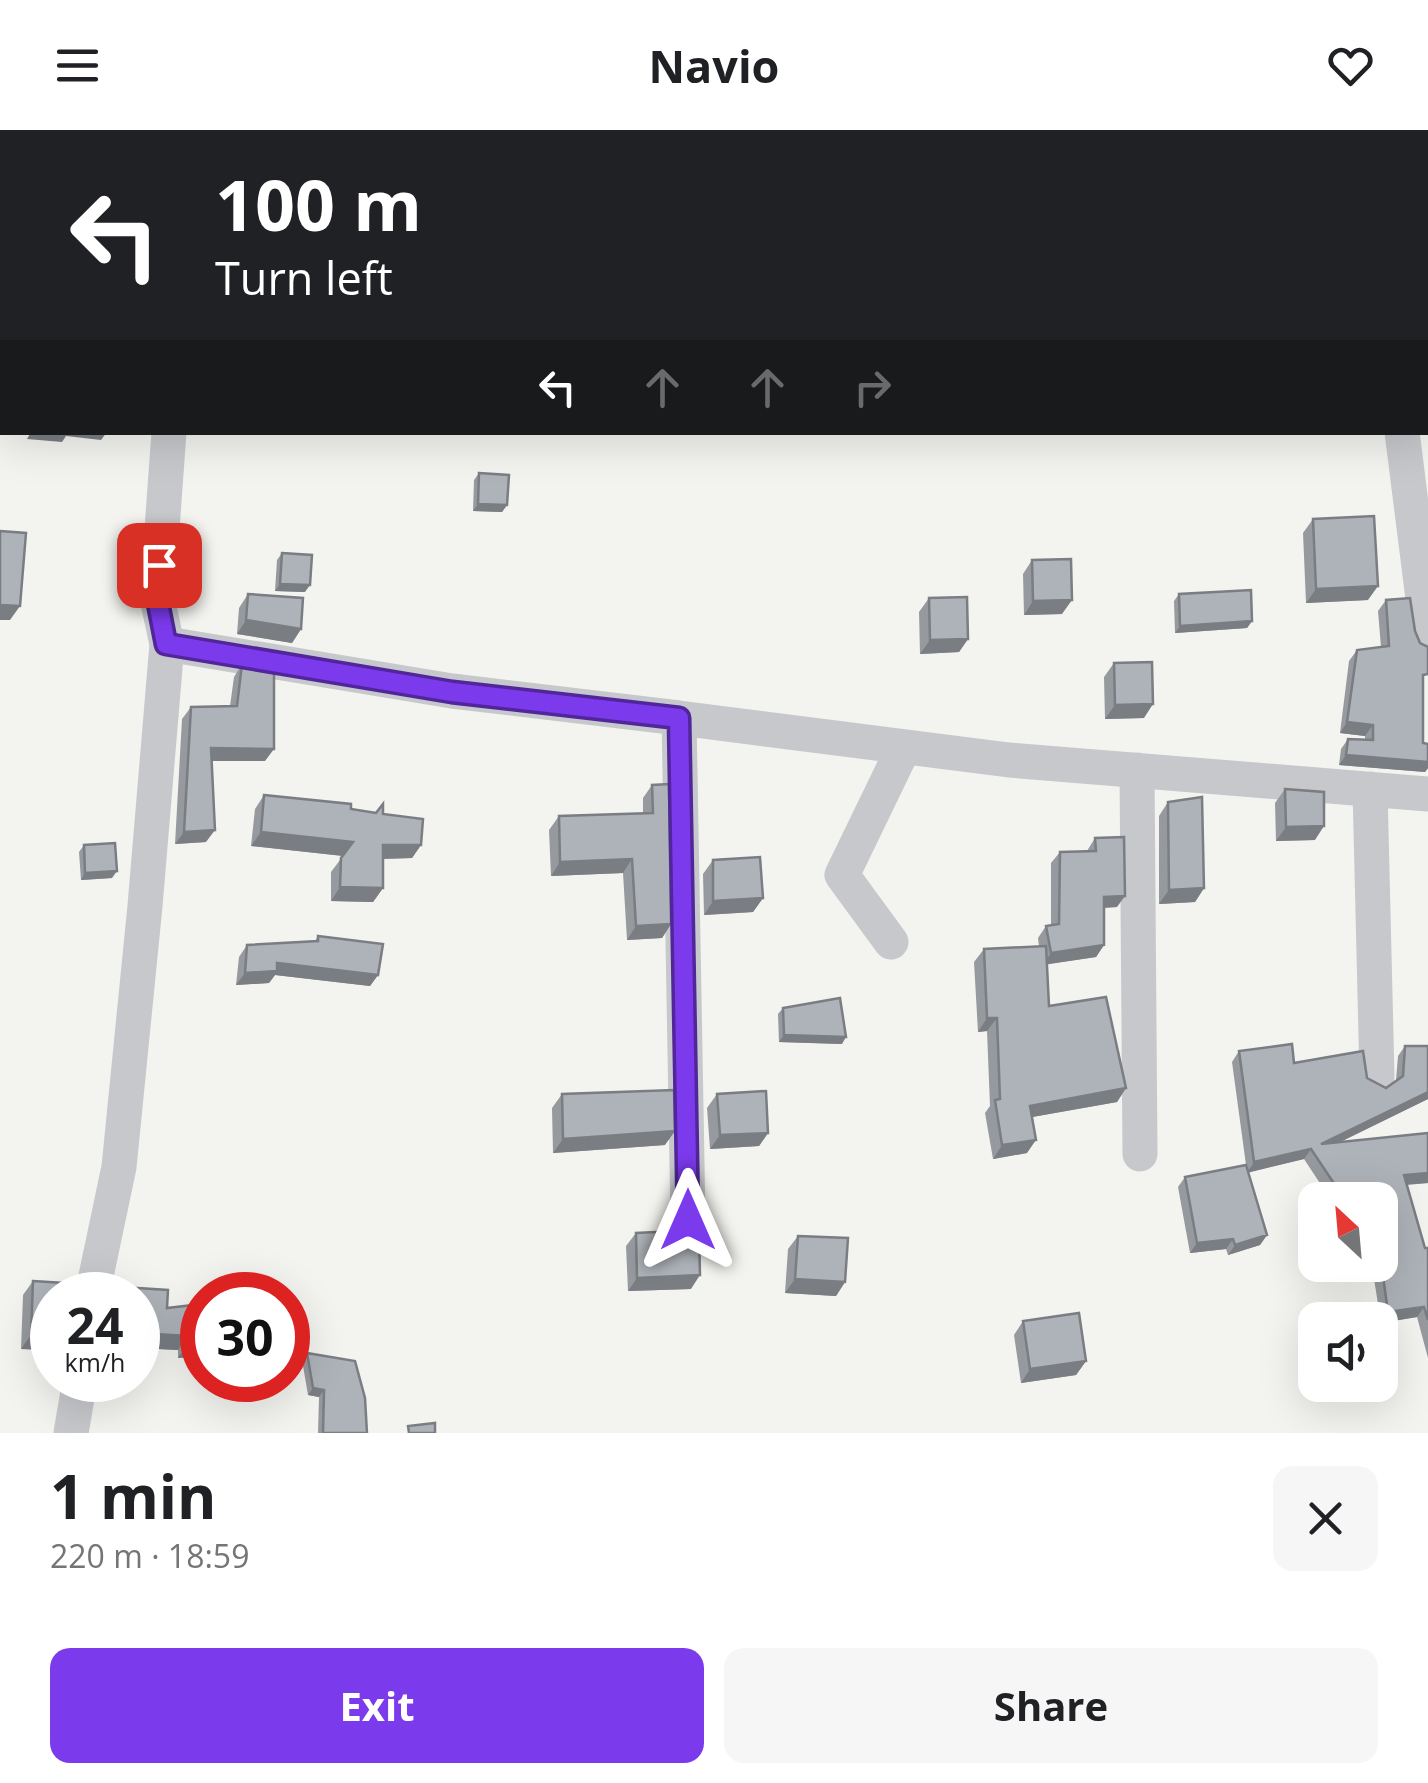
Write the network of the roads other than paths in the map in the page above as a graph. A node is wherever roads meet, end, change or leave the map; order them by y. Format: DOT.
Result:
graph roads {
  1 [pos="169,435"];
  2 [pos="1402,435"];
  3 [pos="1428,638"];
  4 [pos="166,644"];
  5 [pos="679,718"];
  6 [pos="904,747"];
  7 [pos="1137,770"];
  8 [pos="1370,788"];
  9 [pos="1428,794"];
  10 [pos="891,942"];
  11 [pos="1377,1077"];
  12 [pos="1140,1154"];
  13 [pos="688,1220"];
  14 [pos="97,1272"];
  15 [pos="77,1402"];
  16 [pos="72,1433"];
  1 -- 4 [label="street"];
  2 -- 3 [label="street"];
  4 -- 5 [label="street"];
  4 -- 14 [label="street"];
  5 -- 6 [label="street"];
  5 -- 13 [label="street"];
  6 -- 7 [label="street"];
  6 -- 10 [label="street"];
  7 -- 8 [label="street"];
  7 -- 12 [label="street"];
  8 -- 9 [label="street"];
  8 -- 11 [label="street"];
  15 -- 16 [label="street"];
}
